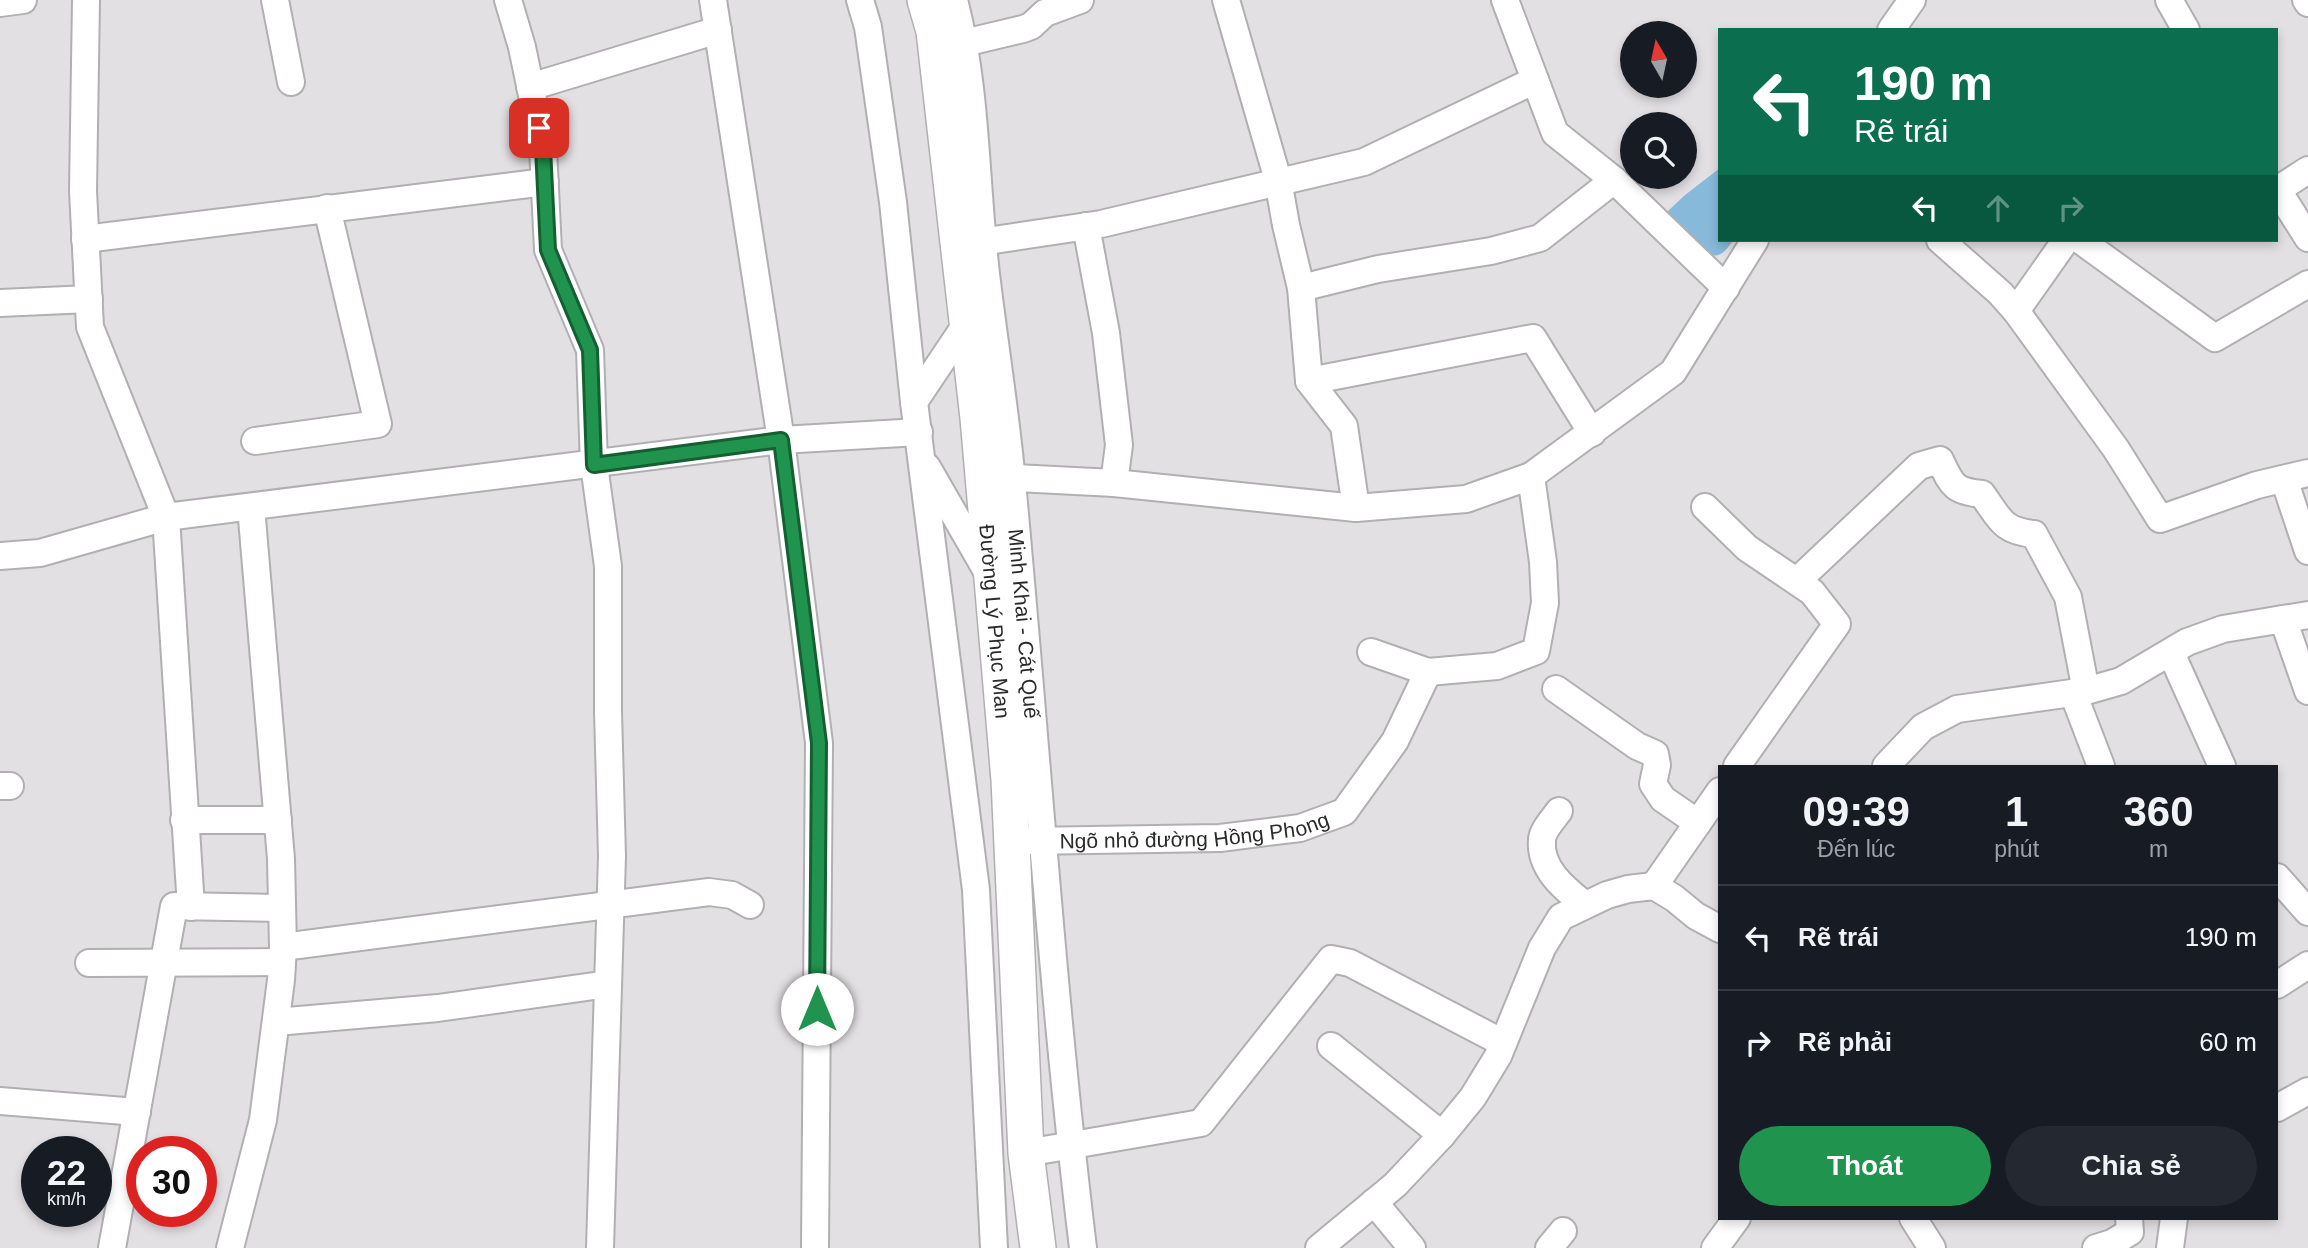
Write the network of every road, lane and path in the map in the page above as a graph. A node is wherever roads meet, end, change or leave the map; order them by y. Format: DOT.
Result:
graph roads {
  1 [pos="23,0"];
  2 [pos="86,0"];
  3 [pos="275,0"];
  4 [pos="508,0"];
  5 [pos="713,0"];
  6 [pos="860,0"];
  7 [pos="925,0"];
  8 [pos="954,0"];
  9 [pos="1080,0"];
  10 [pos="1226,0"];
  11 [pos="1505,0"];
  12 [pos="1912,0"];
  13 [pos="2169,0"];
  14 [pos="0,2"];
  15 [pos="1892,28"];
  16 [pos="2185,28"];
  17 [pos="718,30"];
  18 [pos="964,43"];
  19 [pos="1535,80"];
  20 [pos="291,82"];
  21 [pos="530,87"];
  22 [pos="2308,170"];
  23 [pos="1278,180"];
  24 [pos="1614,180"];
  25 [pos="545,181"];
  26 [pos="2278,188"];
  27 [pos="2278,191"];
  28 [pos="327,208"];
  29 [pos="1086,226"];
  30 [pos="2308,238"];
  31 [pos="85,239"];
  32 [pos="1754,242"];
  33 [pos="1942,242"];
  34 [pos="2065,242"];
  35 [pos="2083,242"];
  36 [pos="970,244"];
  37 [pos="2308,284"];
  38 [pos="1301,288"];
  39 [pos="1726,288"];
  40 [pos="89,299"];
  41 [pos="0,303"];
  42 [pos="2016,311"];
  43 [pos="967,323"];
  44 [pos="1309,382"];
  45 [pos="914,402"];
  46 [pos="1592,433"];
  47 [pos="781,440"];
  48 [pos="255,442"];
  49 [pos="920,444"];
  50 [pos="594,465"];
  51 [pos="1531,476"];
  52 [pos="2296,476"];
  53 [pos="997,477"];
  54 [pos="1114,483"];
  55 [pos="251,507"];
  56 [pos="1705,507"];
  57 [pos="1356,508"];
  58 [pos="166,517"];
  59 [pos="2308,551"];
  60 [pos="0,556"];
  61 [pos="992,579"];
  62 [pos="1797,581"];
  63 [pos="2296,617"];
  64 [pos="1371,652"];
  65 [pos="2171,653"];
  66 [pos="1429,672"];
  67 [pos="1556,689"];
  68 [pos="2308,691"];
  69 [pos="2080,692"];
  70 [pos="1738,765"];
  71 [pos="1887,765"];
  72 [pos="2101,765"];
  73 [pos="2222,765"];
  74 [pos="1718,794"];
  75 [pos="1559,811"];
  76 [pos="184,820"];
  77 [pos="278,820"];
  78 [pos="1698,823"];
  79 [pos="1028,841"];
  80 [pos="2278,878"];
  81 [pos="1654,886"];
  82 [pos="610,905"];
  83 [pos="750,905"];
  84 [pos="1585,905"];
  85 [pos="191,907"];
  86 [pos="281,908"];
  87 [pos="2308,912"];
  88 [pos="1718,928"];
  89 [pos="283,955"];
  90 [pos="164,961"];
  91 [pos="89,962"];
  92 [pos="2308,965"];
  93 [pos="608,984"];
  94 [pos="2278,984"];
  95 [pos="276,1022"];
  96 [pos="1503,1043"];
  97 [pos="1331,1046"];
  98 [pos="2308,1091"];
  99 [pos="0,1101"];
  100 [pos="2278,1107"];
  101 [pos="137,1112"];
  102 [pos="1442,1135"];
  103 [pos="1070,1145"];
  104 [pos="1026,1153"];
  105 [pos="1374,1202"];
  106 [pos="1736,1220"];
  107 [pos="1914,1220"];
  108 [pos="2129,1220"];
  109 [pos="2174,1220"];
  110 [pos="112,1248"];
  111 [pos="230,1248"];
  112 [pos="600,1248"];
  113 [pos="814,1248"];
  114 [pos="994,1248"];
  115 [pos="1038,1248"];
  116 [pos="1083,1248"];
  117 [pos="1319,1248"];
  118 [pos="1412,1248"];
  119 [pos="1715,1248"];
  120 [pos="1932,1248"];
  121 [pos="2096,1248"];
  122 [pos="2170,1248"];
  1 -- 14 [label="street"];
  2 -- 31 [label="street"];
  3 -- 20 [label="street"];
  4 -- 21 [label="street"];
  5 -- 17 [label="street"];
  6 -- 45 [label="street"];
  7 -- 36 [label="main road, Đường Lý Phục Man"];
  8 -- 18 [label="street, Minh Khai - Cát Quế"];
  9 -- 18 [label="street"];
  10 -- 23 [label="street"];
  11 -- 19 [label="street"];
  12 -- 15 [label="street"];
  13 -- 16 [label="street"];
  17 -- 21 [label="street"];
  17 -- 47 [label="street"];
  18 -- 36 [label="street, Minh Khai - Cát Quế"];
  19 -- 23 [label="street"];
  19 -- 24 [label="street"];
  21 -- 25 [label="street"];
  22 -- 26 [label="street"];
  23 -- 29 [label="street"];
  23 -- 38 [label="street"];
  24 -- 38 [label="street"];
  24 -- 39 [label="street"];
  25 -- 28 [label="street"];
  25 -- 50 [label="street"];
  27 -- 30 [label="street"];
  28 -- 31 [label="street"];
  28 -- 48 [label="street"];
  29 -- 36 [label="street"];
  29 -- 54 [label="street"];
  31 -- 40 [label="street"];
  32 -- 39 [label="street"];
  33 -- 42 [label="street"];
  34 -- 42 [label="street"];
  35 -- 37 [label="street"];
  36 -- 43 [label="main road, Đường Lý Phục Man"];
  36 -- 53 [label="street, Minh Khai - Cát Quế"];
  38 -- 44 [label="street"];
  39 -- 46 [label="street"];
  40 -- 41 [label="street"];
  40 -- 58 [label="street"];
  42 -- 52 [label="street"];
  43 -- 45 [label="street"];
  43 -- 53 [label="main road, Đường Lý Phục Man"];
  44 -- 46 [label="street"];
  44 -- 57 [label="street"];
  45 -- 49 [label="street"];
  46 -- 51 [label="street"];
  47 -- 49 [label="street"];
  47 -- 50 [label="street"];
  47 -- 113 [label="street"];
  49 -- 61 [label="street"];
  49 -- 114 [label="street"];
  50 -- 55 [label="street"];
  50 -- 82 [label="street"];
  51 -- 57 [label="street"];
  51 -- 66 [label="street"];
  52 -- 59 [label="street"];
  53 -- 54 [label="street"];
  53 -- 61 [label="main road, Đường Lý Phục Man"];
  53 -- 79 [label="street, Minh Khai - Cát Quế"];
  54 -- 57 [label="street"];
  55 -- 58 [label="street"];
  55 -- 77 [label="street"];
  56 -- 62 [label="street"];
  58 -- 60 [label="street"];
  58 -- 76 [label="street"];
  61 -- 79 [label="main road, Đường Lý Phục Man"];
  62 -- 69 [label="street"];
  62 -- 70 [label="street"];
  63 -- 65 [label="street"];
  63 -- 68 [label="street"];
  64 -- 66 [label="street"];
  65 -- 69 [label="street"];
  65 -- 73 [label="street"];
  66 -- 79 [label="street, Ngõ nhỏ đường Hồng Phong"];
  67 -- 78 [label="street"];
  69 -- 71 [label="street"];
  69 -- 72 [label="street"];
  74 -- 78 [label="street"];
  75 -- 84 [label="street"];
  76 -- 77 [label="street"];
  76 -- 85 [label="street"];
  77 -- 86 [label="street"];
  78 -- 81 [label="street"];
  79 -- 103 [label="street, Minh Khai - Cát Quế"];
  79 -- 104 [label="main road, Đường Lý Phục Man"];
  80 -- 87 [label="street"];
  81 -- 84 [label="street"];
  81 -- 88 [label="street"];
  82 -- 83 [label="street"];
  82 -- 89 [label="street"];
  82 -- 93 [label="street"];
  84 -- 96 [label="street"];
  85 -- 86 [label="street"];
  85 -- 90 [label="street"];
  86 -- 89 [label="street"];
  89 -- 90 [label="street"];
  89 -- 95 [label="street"];
  90 -- 91 [label="street"];
  90 -- 101 [label="street"];
  92 -- 94 [label="street"];
  93 -- 95 [label="street"];
  93 -- 112 [label="street"];
  95 -- 111 [label="street"];
  96 -- 102 [label="street"];
  96 -- 103 [label="street"];
  97 -- 102 [label="street"];
  98 -- 100 [label="street"];
  99 -- 101 [label="street"];
  101 -- 110 [label="street"];
  102 -- 105 [label="street"];
  103 -- 104 [label="street"];
  103 -- 116 [label="street, Minh Khai - Cát Quế"];
  104 -- 115 [label="main road, Đường Lý Phục Man"];
  105 -- 117 [label="street"];
  105 -- 118 [label="street"];
  106 -- 119 [label="street"];
  107 -- 120 [label="street"];
  108 -- 121 [label="street"];
  109 -- 122 [label="street"];
}
